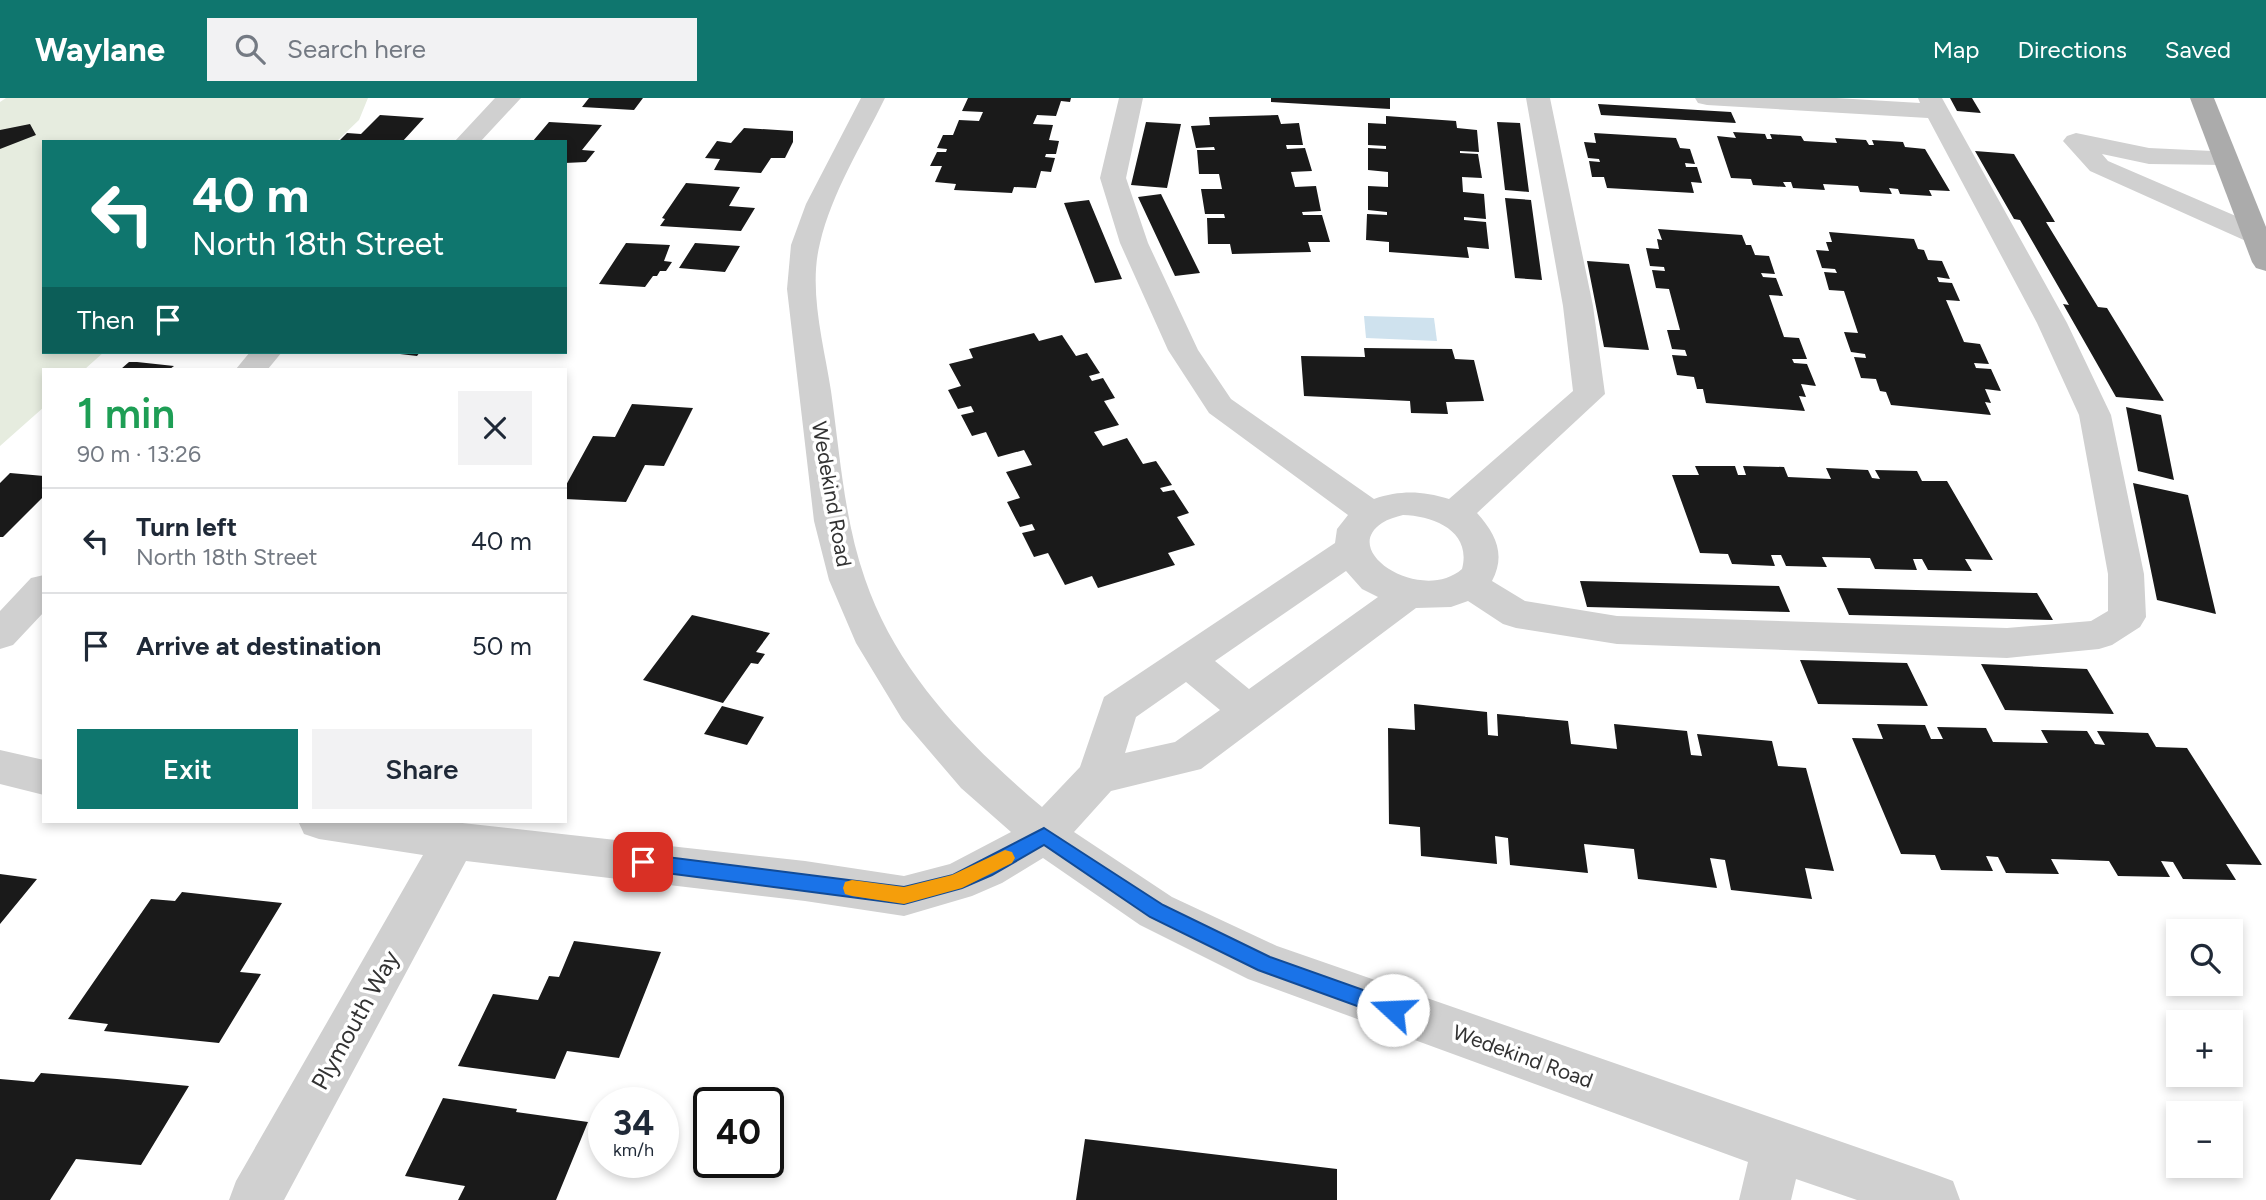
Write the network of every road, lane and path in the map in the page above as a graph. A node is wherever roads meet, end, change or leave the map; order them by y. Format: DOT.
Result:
graph roads {
  1 [pos="509,98"];
  2 [pos="873,98"];
  3 [pos="1130,98"];
  4 [pos="1538,98"];
  5 [pos="1707,98"];
  6 [pos="2202,98"];
  7 [pos="1934,105"];
  8 [pos="468,140"];
  9 [pos="2224,157"];
  10 [pos="2256,235"];
  11 [pos="2266,262"];
  12 [pos="265,354"];
  13 [pos="252,368"];
  14 [pos="1369,513"];
  15 [pos="1454,514"];
  16 [pos="1352,549"];
  17 [pos="1469,584"];
  18 [pos="42,590"];
  19 [pos="1408,595"];
  20 [pos="0,635"];
  21 [pos="1187,660"];
  22 [pos="1248,711"];
  23 [pos="0,767"];
  24 [pos="1098,776"];
  25 [pos="42,778"];
  26 [pos="332,823"];
  27 [pos="1044,835"];
  28 [pos="454,841"];
  29 [pos="1778,1147"];
  30 [pos="255,1200"];
  31 [pos="1765,1200"];
  32 [pos="1934,1200"];
  1 -- 8 [label="street"];
  2 -- 27 [label="street, Wedekind Road"];
  3 -- 14 [label="street"];
  4 -- 15 [label="street"];
  5 -- 7 [label="street"];
  6 -- 9 [label="main road"];
  7 -- 17 [label="street"];
  9 -- 10 [label="main road"];
  9 -- 10 [label="street"];
  10 -- 11 [label="main road"];
  12 -- 13 [label="street"];
  14 -- 15 [label="street"];
  14 -- 16 [label="street"];
  15 -- 17 [label="street"];
  16 -- 19 [label="street"];
  16 -- 21 [label="street"];
  17 -- 19 [label="street"];
  18 -- 20 [label="street"];
  19 -- 22 [label="street"];
  21 -- 22 [label="street"];
  21 -- 24 [label="street"];
  22 -- 24 [label="street"];
  23 -- 25 [label="street"];
  24 -- 27 [label="street"];
  26 -- 28 [label="street"];
  27 -- 28 [label="street"];
  27 -- 29 [label="street, Wedekind Road"];
  28 -- 30 [label="street, Plymouth Way"];
  29 -- 31 [label="street"];
  29 -- 32 [label="street, Wedekind Road"];
}
